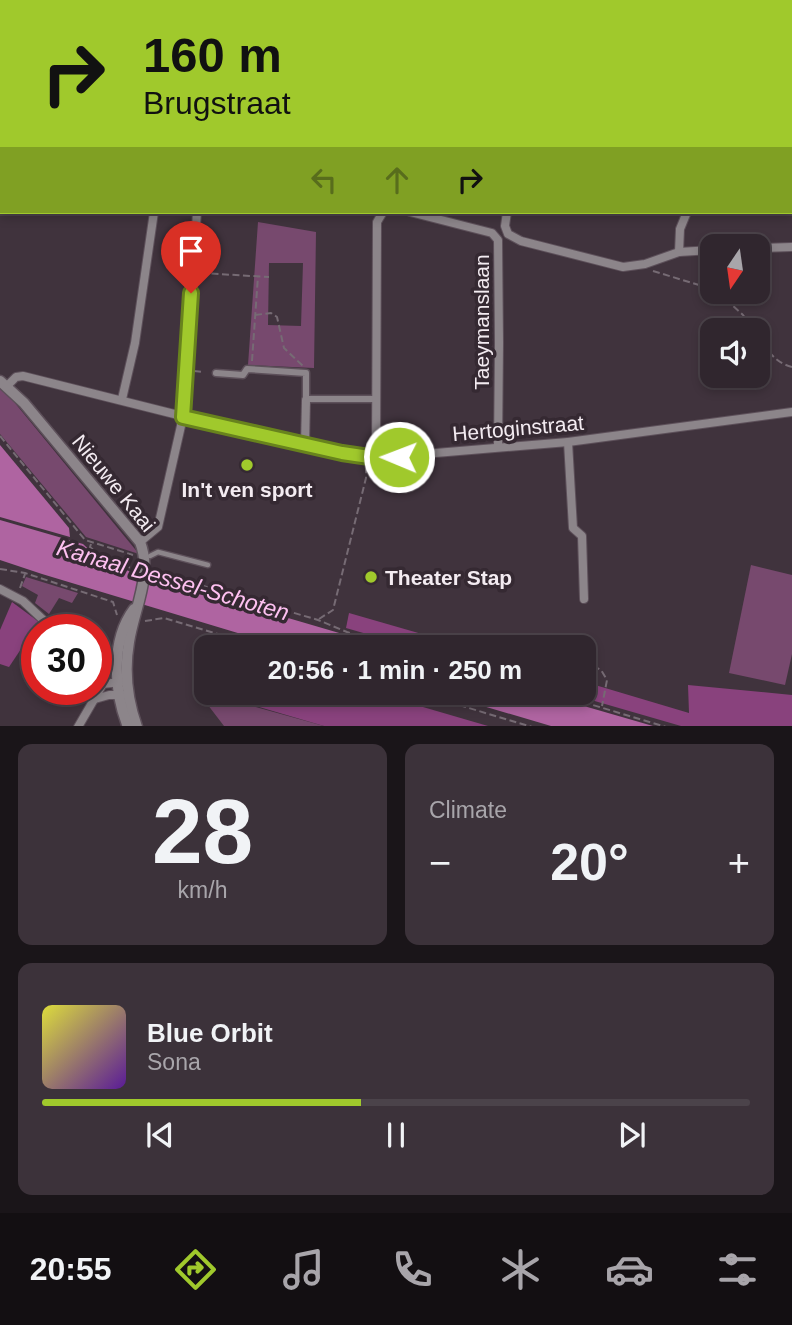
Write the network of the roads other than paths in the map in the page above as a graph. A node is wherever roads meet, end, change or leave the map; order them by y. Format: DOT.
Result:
graph roads {
  1 [pos="154,214"];
  2 [pos="197,214"];
  3 [pos="382,214"];
  4 [pos="418,214"];
  5 [pos="507,214"];
  6 [pos="686,214"];
  7 [pos="792,247"];
  8 [pos="770,248"];
  9 [pos="700,251"];
  10 [pos="679,252"];
  11 [pos="216,373"];
  12 [pos="4,384"];
  13 [pos="376,399"];
  14 [pos="122,400"];
  15 [pos="306,400"];
  16 [pos="792,412"];
  17 [pos="183,417"];
  18 [pos="568,442"];
  19 [pos="305,445"];
  20 [pos="498,447"];
  21 [pos="376,458"];
  22 [pos="140,542"];
  23 [pos="208,565"];
  24 [pos="146,566"];
  25 [pos="0,589"];
  26 [pos="584,599"];
  27 [pos="40,614"];
  28 [pos="122,682"];
  29 [pos="112,683"];
  30 [pos="112,691"];
  31 [pos="123,695"];
  32 [pos="91,705"];
  33 [pos="78,726"];
  34 [pos="128,726"];
  35 [pos="137,726"];
  1 -- 14 [label="street"];
  2 -- 17 [label="street"];
  3 -- 13 [label="street"];
  4 -- 20 [label="street, Taeymanslaan"];
  5 -- 10 [label="street, Taeymanslaan"];
  6 -- 10 [label="street"];
  7 -- 8 [label="street"];
  9 -- 10 [label="street"];
  11 -- 15 [label="street"];
  12 -- 14 [label="street, Hertoginstraat"];
  12 -- 22 [label="street, Nieuwe Kaai"];
  13 -- 15 [label="street"];
  13 -- 21 [label="street"];
  14 -- 17 [label="street, Hertoginstraat"];
  15 -- 19 [label="street"];
  16 -- 18 [label="street, Hertoginstraat"];
  17 -- 19 [label="street, Hertoginstraat"];
  17 -- 22 [label="street"];
  18 -- 20 [label="street, Hertoginstraat"];
  18 -- 26 [label="street"];
  19 -- 21 [label="street, Hertoginstraat"];
  20 -- 21 [label="street, Hertoginstraat"];
  22 -- 24 [label="street, Nieuwe Kaai"];
  23 -- 24 [label="lane"];
  24 -- 28 [label="street"];
  25 -- 27 [label="street"];
  28 -- 29 [label="street"];
  28 -- 31 [label="street"];
  30 -- 31 [label="street"];
  31 -- 34 [label="street"];
  31 -- 35 [label="street"];
  32 -- 33 [label="street"];
}
